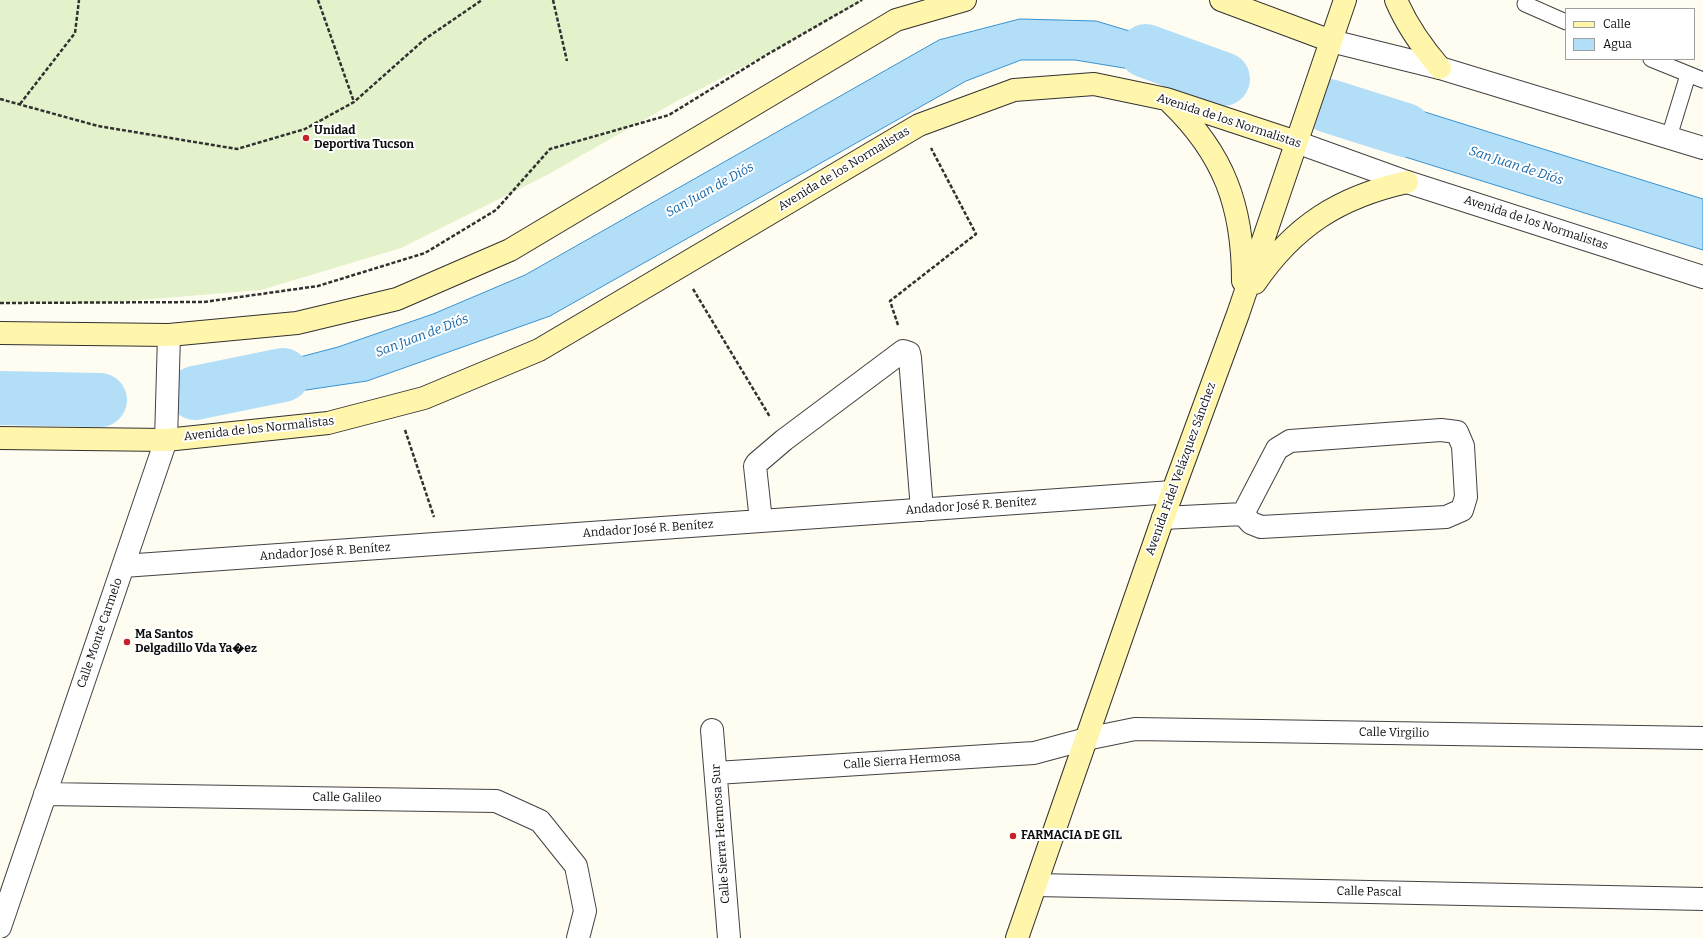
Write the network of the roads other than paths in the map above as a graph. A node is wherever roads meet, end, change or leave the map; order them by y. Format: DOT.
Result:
graph roads {
  1 [pos="965,0"];
  2 [pos="1221,0"];
  3 [pos="1345,0"];
  4 [pos="1396,0"];
  5 [pos="1525,4"];
  6 [pos="1565,22"];
  7 [pos="1332,41"];
  8 [pos="1653,60"];
  9 [pos="1440,68"];
  10 [pos="1688,75"];
  11 [pos="1703,80"];
  12 [pos="1166,99"];
  13 [pos="1669,137"];
  14 [pos="1296,142"];
  15 [pos="1703,148"];
  16 [pos="1406,182"];
  17 [pos="1703,277"];
  18 [pos="1238,314"];
  19 [pos="0,333"];
  20 [pos="169,335"];
  21 [pos="0,438"];
  22 [pos="166,440"];
  23 [pos="1172,492"];
  24 [pos="922,510"];
  25 [pos="1243,514"];
  26 [pos="1163,518"];
  27 [pos="760,521"];
  28 [pos="123,566"];
  29 [pos="712,730"];
  30 [pos="1703,738"];
  31 [pos="1086,739"];
  32 [pos="716,773"];
  33 [pos="45,794"];
  34 [pos="1036,885"];
  35 [pos="1703,899"];
  36 [pos="0,927"];
  37 [pos="578,938"];
  38 [pos="729,938"];
  39 [pos="1017,938"];
  1 -- 20 [label="street"];
  2 -- 7 [label="street"];
  3 -- 7 [label="street, Avenida Fidel Velázquez Sánchez"];
  4 -- 9 [label="street"];
  5 -- 6 [label="lane"];
  7 -- 9 [label="street"];
  7 -- 14 [label="street, Avenida Fidel Velázquez Sánchez"];
  8 -- 10 [label="lane"];
  9 -- 13 [label="street"];
  10 -- 11 [label="lane"];
  10 -- 13 [label="lane"];
  12 -- 14 [label="street, Avenida de los Normalistas"];
  12 -- 18 [label="street"];
  12 -- 22 [label="street, Avenida de los Normalistas"];
  13 -- 15 [label="street"];
  14 -- 16 [label="street, Avenida de los Normalistas"];
  14 -- 18 [label="street, Avenida Fidel Velázquez Sánchez"];
  16 -- 17 [label="street, Avenida de los Normalistas"];
  16 -- 18 [label="street"];
  18 -- 23 [label="street, Avenida Fidel Velázquez Sánchez"];
  19 -- 20 [label="street"];
  20 -- 22 [label="street, Calle Monte Carmelo"];
  21 -- 22 [label="street, Avenida de los Normalistas"];
  22 -- 28 [label="street, Calle Monte Carmelo"];
  23 -- 24 [label="street, Andador José R. Benítez"];
  23 -- 26 [label="street, Avenida Fidel Velázquez Sánchez"];
  24 -- 27 [label="street, Andador José R. Benítez"];
  24 -- 27 [label="street"];
  25 -- 25 [label="street"];
  25 -- 26 [label="street"];
  26 -- 31 [label="street, Avenida Fidel Velázquez Sánchez"];
  27 -- 28 [label="street, Andador José R. Benítez"];
  28 -- 33 [label="street, Calle Monte Carmelo"];
  29 -- 32 [label="street, Calle Sierra Hermosa Sur"];
  30 -- 31 [label="street, Calle Virgilio"];
  31 -- 32 [label="street, Calle Sierra Hermosa"];
  31 -- 34 [label="street, Avenida Fidel Velázquez Sánchez"];
  32 -- 38 [label="street, Calle Sierra Hermosa Sur"];
  33 -- 36 [label="street, Calle Monte Carmelo"];
  33 -- 37 [label="street, Calle Galileo"];
  34 -- 35 [label="street, Calle Pascal"];
  34 -- 39 [label="street, Avenida Fidel Velázquez Sánchez"];
}
